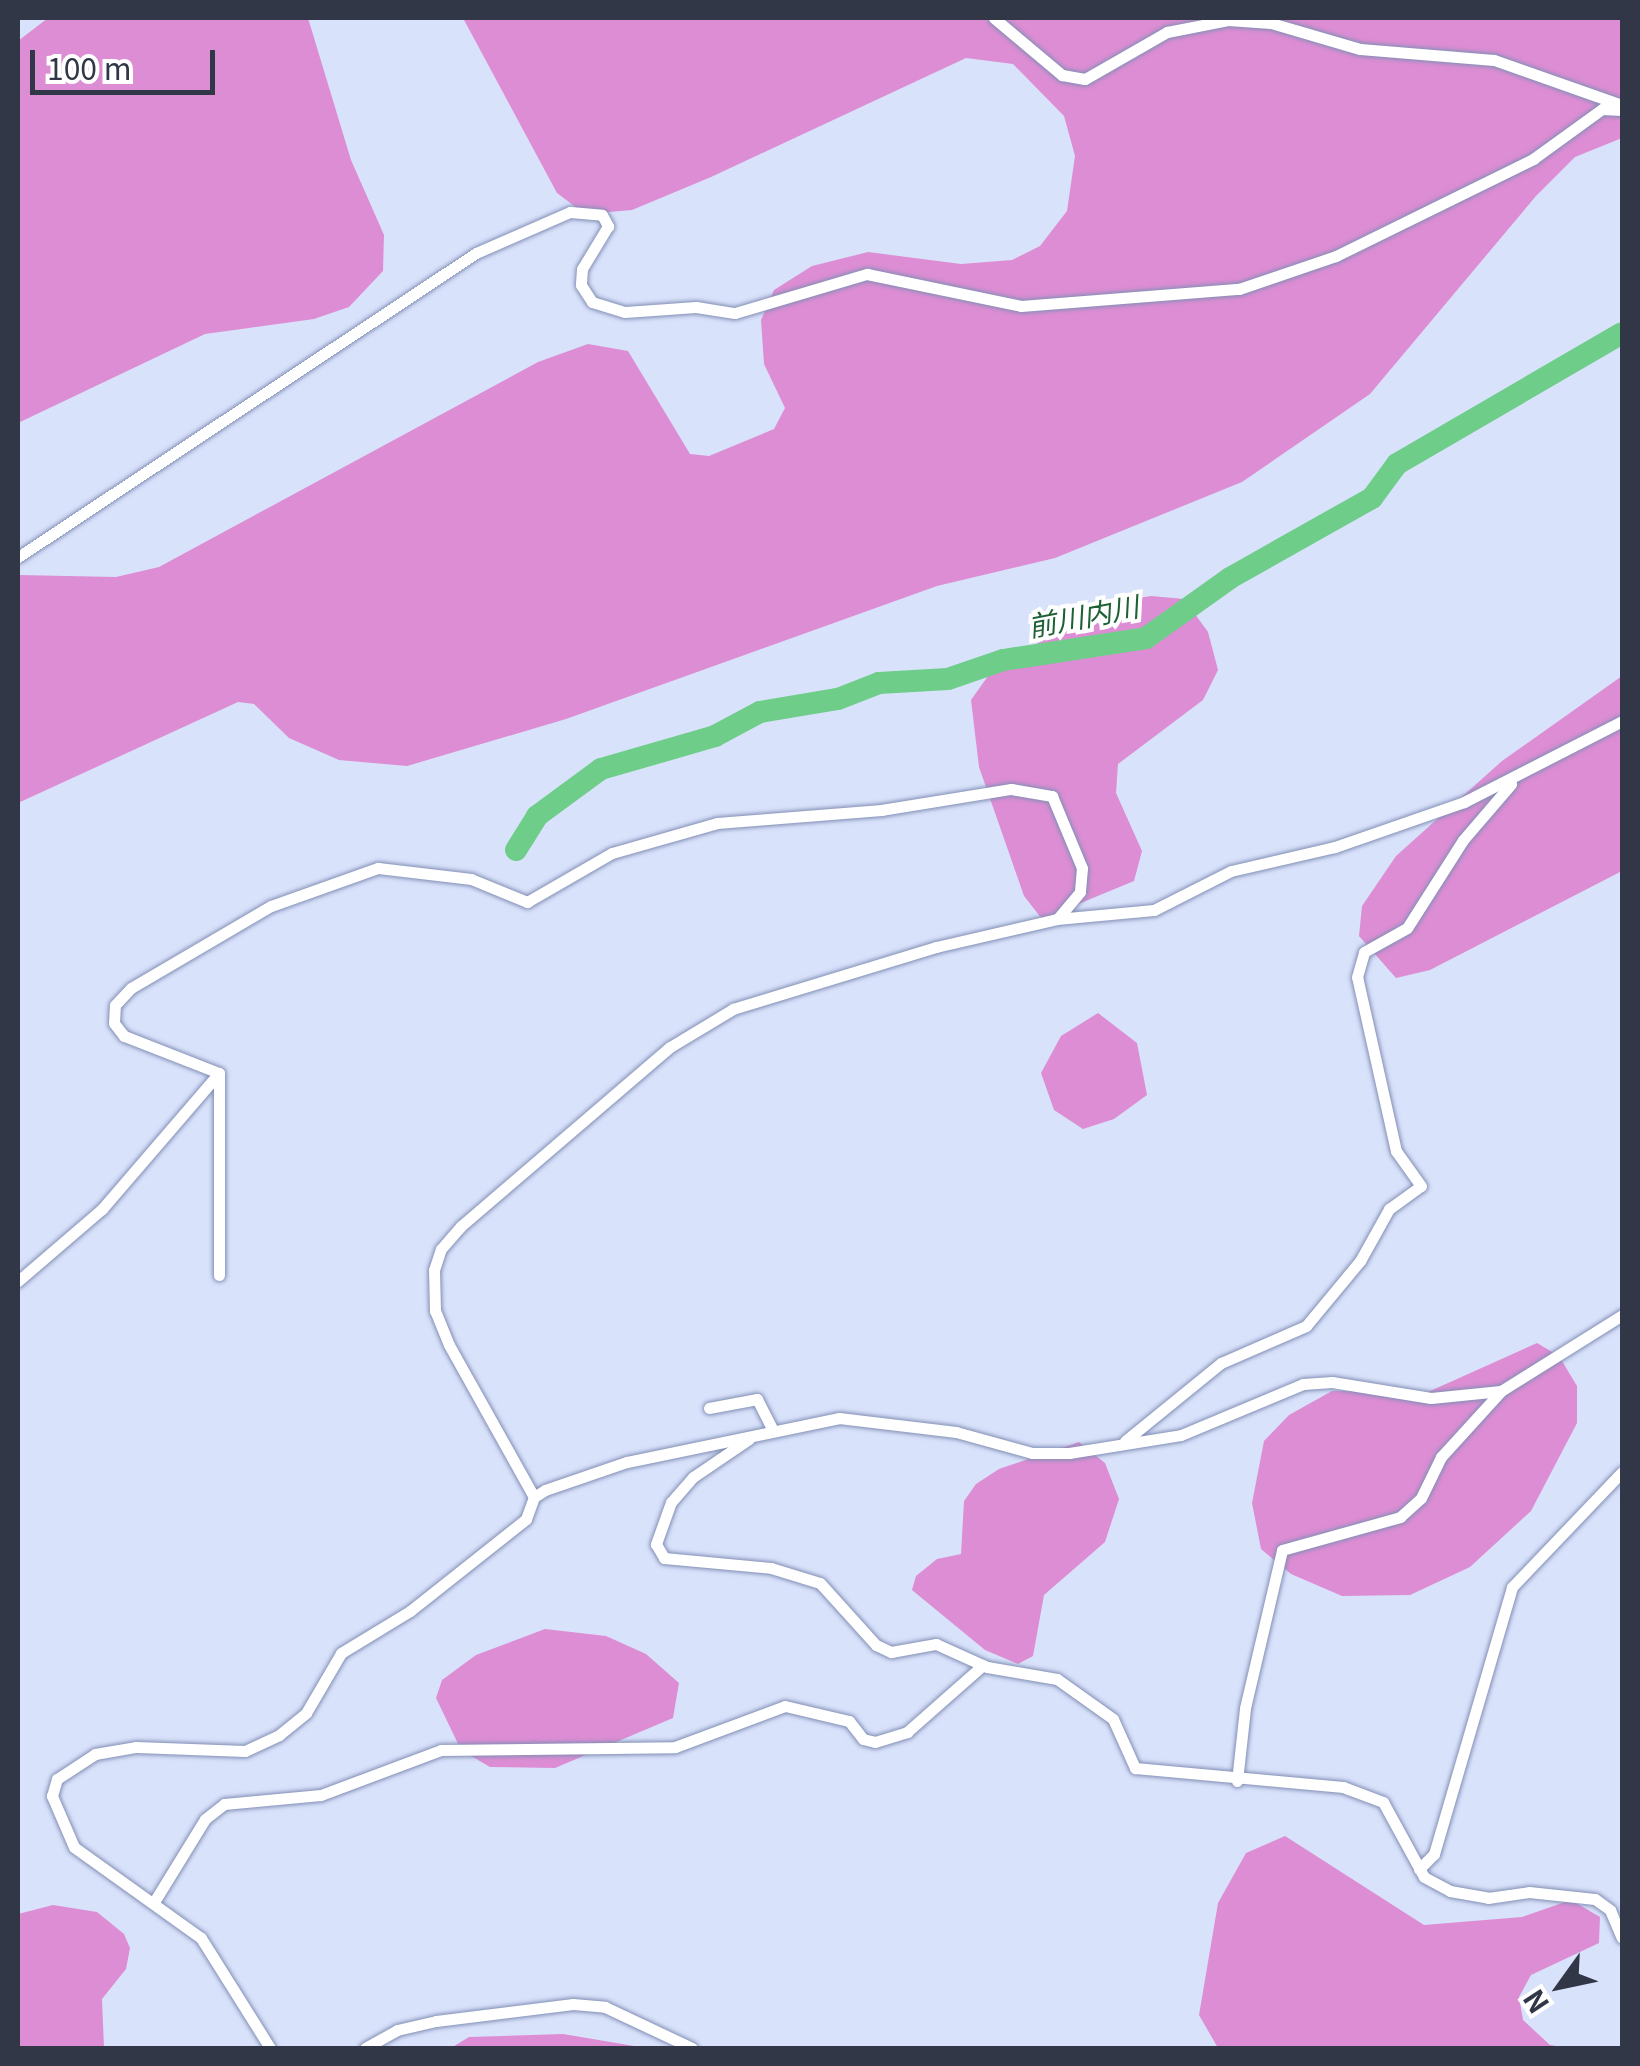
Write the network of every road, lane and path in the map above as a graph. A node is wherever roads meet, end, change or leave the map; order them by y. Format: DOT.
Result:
graph roads {
  1 [pos="994,18"];
  2 [pos="1622,108"];
  3 [pos="18,558"];
  4 [pos="1622,721"];
  5 [pos="1514,779"];
  6 [pos="1056,918"];
  7 [pos="219,1074"];
  8 [pos="219,1275"];
  9 [pos="18,1282"];
  10 [pos="1622,1315"];
  11 [pos="1502,1391"];
  12 [pos="709,1408"];
  13 [pos="772,1428"];
  14 [pos="756,1434"];
  15 [pos="1122,1444"];
  16 [pos="1622,1472"];
  17 [pos="534,1497"];
  18 [pos="983,1665"];
  19 [pos="1236,1781"];
  20 [pos="1419,1869"];
  21 [pos="154,1902"];
  22 [pos="1616,1909"];
  23 [pos="1622,1938"];
  24 [pos="270,2048"];
  25 [pos="364,2048"];
  26 [pos="692,2048"];
  1 -- 2 [label="street"];
  2 -- 3 [label="street"];
  4 -- 5 [label="street"];
  5 -- 6 [label="street"];
  5 -- 15 [label="street"];
  6 -- 7 [label="street"];
  6 -- 17 [label="street"];
  7 -- 8 [label="street"];
  7 -- 9 [label="street"];
  10 -- 11 [label="street"];
  11 -- 15 [label="street"];
  11 -- 19 [label="street"];
  12 -- 13 [label="street"];
  13 -- 14 [label="street"];
  13 -- 15 [label="street"];
  14 -- 17 [label="street"];
  14 -- 18 [label="street"];
  16 -- 20 [label="street"];
  17 -- 21 [label="street"];
  18 -- 19 [label="street"];
  18 -- 21 [label="street"];
  19 -- 20 [label="street"];
  20 -- 22 [label="street"];
  21 -- 24 [label="street"];
  22 -- 23 [label="street"];
  25 -- 26 [label="street"];
}
